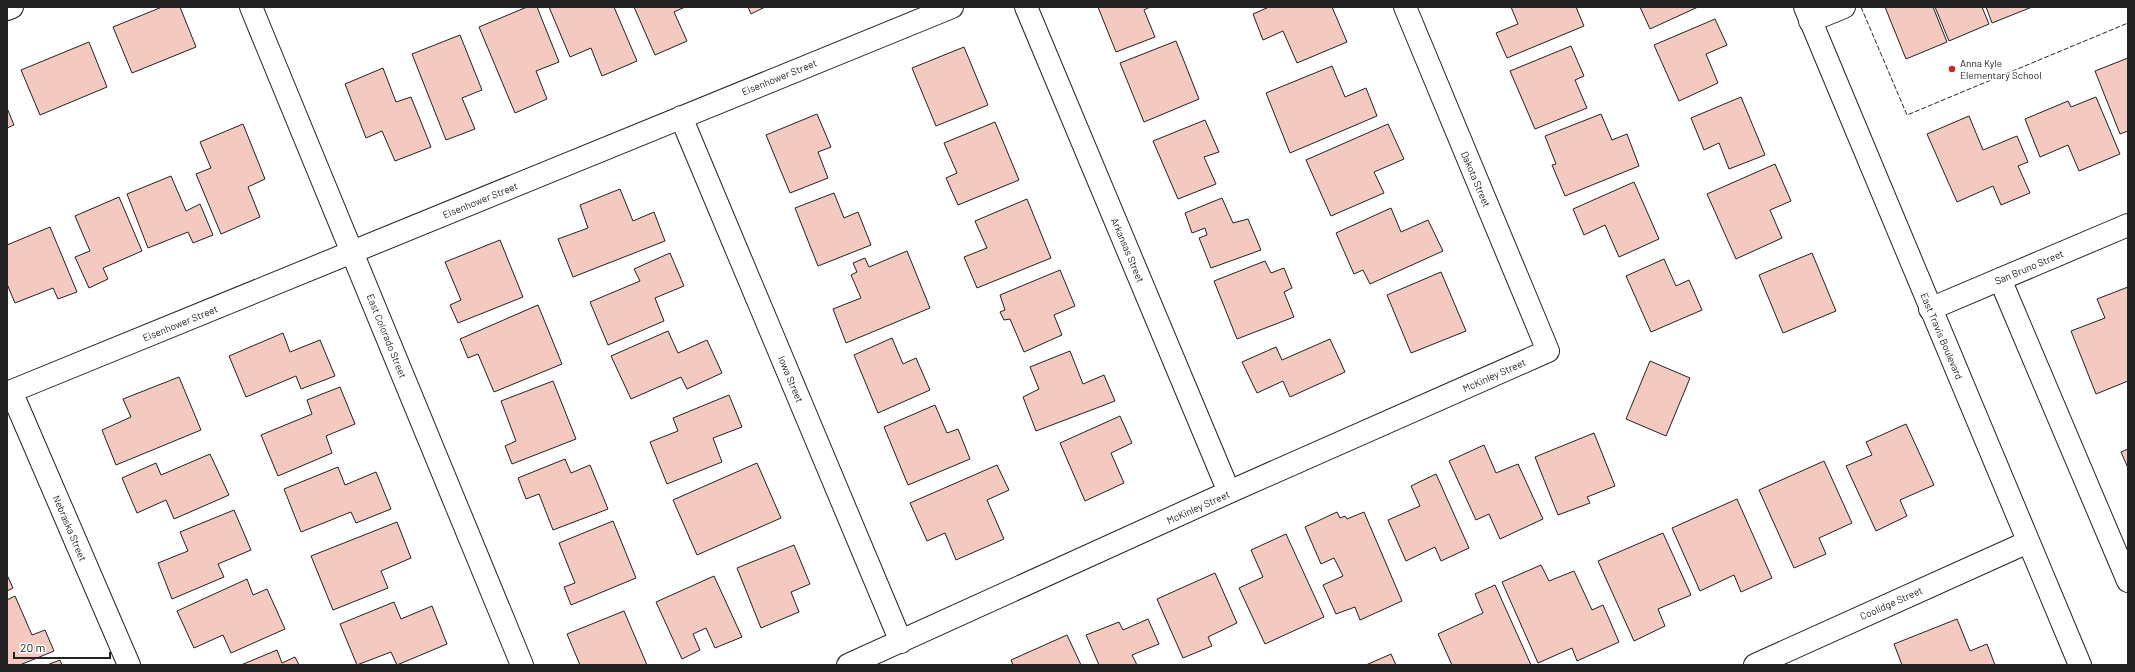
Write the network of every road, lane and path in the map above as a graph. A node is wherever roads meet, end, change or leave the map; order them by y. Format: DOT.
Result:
graph roads {
  1 [pos="12,7"];
  2 [pos="251,7"];
  3 [pos="952,7"];
  4 [pos="1026,7"];
  5 [pos="1404,7"];
  6 [pos="1844,7"];
  7 [pos="7,9"];
  8 [pos="1808,14"];
  9 [pos="681,117"];
  10 [pos="2128,225"];
  11 [pos="352,252"];
  12 [pos="2000,279"];
  13 [pos="1930,309"];
  14 [pos="1548,351"];
  15 [pos="9,392"];
  16 [pos="1229,492"];
  17 [pos="2028,542"];
  18 [pos="2128,581"];
  19 [pos="902,642"];
  20 [pos="129,665"];
  21 [pos="522,665"];
  22 [pos="848,665"];
  23 [pos="1755,665"];
  24 [pos="2080,665"];
  1 -- 7 [label="street"];
  2 -- 11 [label="street, East Colorado Street"];
  3 -- 9 [label="street, Eisenhower Street"];
  4 -- 16 [label="street, Arkansas Street"];
  5 -- 14 [label="street, Dakota Street"];
  6 -- 8 [label="street"];
  8 -- 13 [label="street, East Travis Boulevard"];
  9 -- 11 [label="street, Eisenhower Street"];
  9 -- 19 [label="street, Iowa Street"];
  10 -- 12 [label="street, San Bruno Street"];
  11 -- 15 [label="street, Eisenhower Street"];
  11 -- 21 [label="street, East Colorado Street"];
  12 -- 13 [label="street, San Bruno Street"];
  12 -- 18 [label="street"];
  13 -- 17 [label="street, East Travis Boulevard"];
  14 -- 16 [label="street, McKinley Street"];
  15 -- 20 [label="street, Nebraska Street"];
  16 -- 19 [label="street, McKinley Street"];
  17 -- 23 [label="street, Coolidge Street"];
  17 -- 24 [label="street, East Travis Boulevard"];
  19 -- 22 [label="street, McKinley Street"];
}
